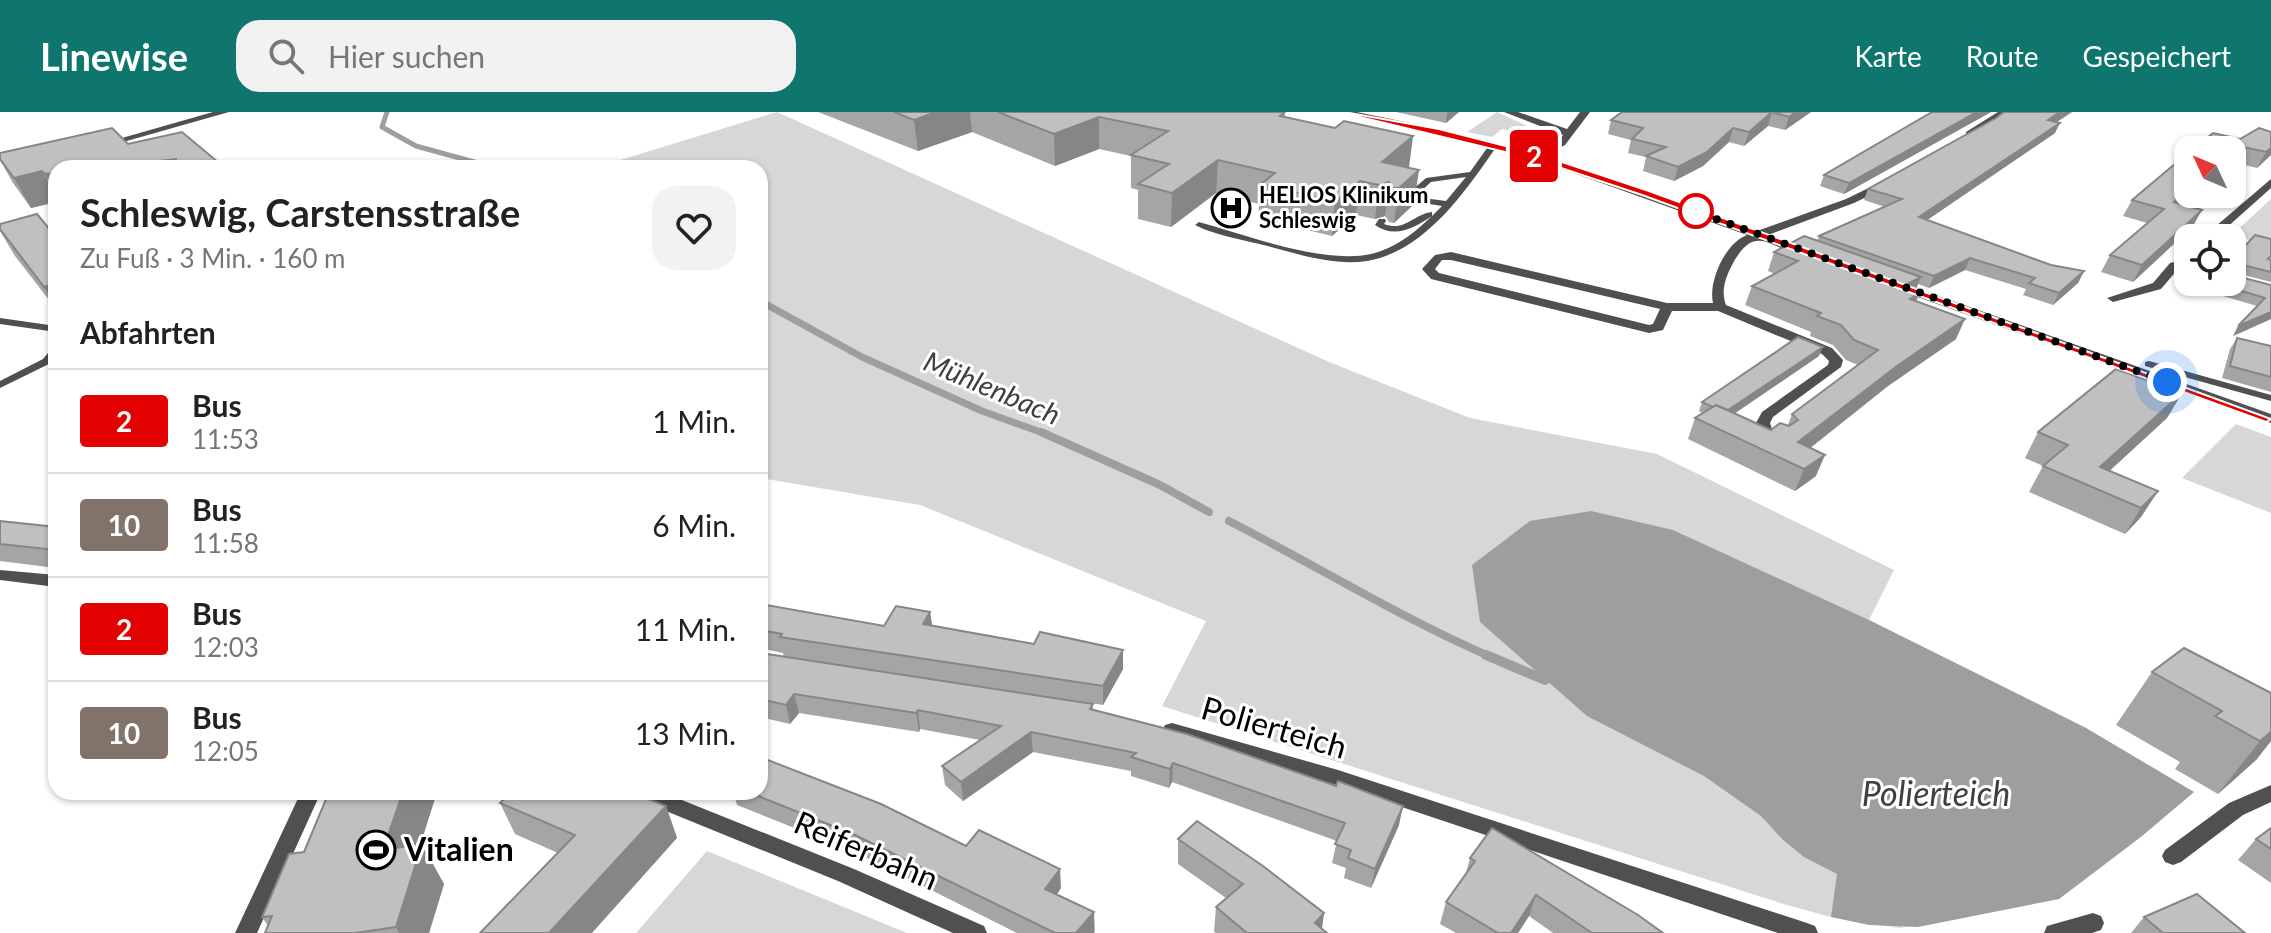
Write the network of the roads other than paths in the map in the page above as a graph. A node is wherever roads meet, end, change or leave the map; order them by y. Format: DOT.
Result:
graph roads {
  1 [pos="224,112"];
  2 [pos="1344,112"];
  3 [pos="1509,112"];
  4 [pos="1585,112"];
  5 [pos="2004,112"];
  6 [pos="170,128"];
  7 [pos="1568,133"];
  8 [pos="1959,140"];
  9 [pos="170,144"];
  10 [pos="1493,146"];
  11 [pos="93,147"];
  12 [pos="1538,157"];
  13 [pos="1473,174"];
  14 [pos="1895,178"];
  15 [pos="2271,182"];
  16 [pos="1446,204"];
  17 [pos="1382,221"];
  18 [pos="2224,224"];
  19 [pos="1199,225"];
  20 [pos="1760,235"];
  21 [pos="1827,260"];
  22 [pos="2174,266"];
  23 [pos="1895,284"];
  24 [pos="2113,298"];
  25 [pos="1667,307"];
  26 [pos="1720,307"];
  27 [pos="0,321"];
  28 [pos="48,329"];
  29 [pos="48,360"];
  30 [pos="2149,364"];
  31 [pos="0,385"];
  32 [pos="2271,398"];
  33 [pos="2271,419"];
  34 [pos="1780,440"];
  35 [pos="0,575"];
  36 [pos="48,580"];
  37 [pos="1158,726"];
  38 [pos="2271,793"];
  39 [pos="307,800"];
  40 [pos="661,800"];
  41 [pos="2173,856"];
  42 [pos="2093,923"];
  43 [pos="1758,924"];
  44 [pos="246,933"];
  45 [pos="976,933"];
  46 [pos="1807,933"];
  47 [pos="2055,933"];
  1 -- 6 [label="street"];
  2 -- 10 [label="street"];
  3 -- 7 [label="street"];
  4 -- 7 [label="street"];
  5 -- 8 [label="street"];
  6 -- 9 [label="lane"];
  6 -- 11 [label="street"];
  7 -- 12 [label="street"];
  10 -- 12 [label="street"];
  10 -- 13 [label="lane"];
  12 -- 20 [label="street"];
  13 -- 16 [label="lane"];
  13 -- 16 [label="lane"];
  14 -- 20 [label="street"];
  15 -- 18 [label="street"];
  16 -- 17 [label="lane"];
  16 -- 19 [label="lane"];
  20 -- 21 [label="street"];
  20 -- 26 [label="street"];
  22 -- 24 [label="street"];
  23 -- 33 [label="street"];
  25 -- 25 [label="street"];
  25 -- 26 [label="street"];
  26 -- 34 [label="street"];
  27 -- 28 [label="lane"];
  29 -- 31 [label="lane"];
  30 -- 32 [label="lane"];
  35 -- 36 [label="street"];
  37 -- 43 [label="street, Polierteich"];
  38 -- 41 [label="street"];
  39 -- 44 [label="street"];
  40 -- 45 [label="street, Reiferbahn"];
  42 -- 47 [label="street"];
  43 -- 46 [label="street, Polierteich"];
}
